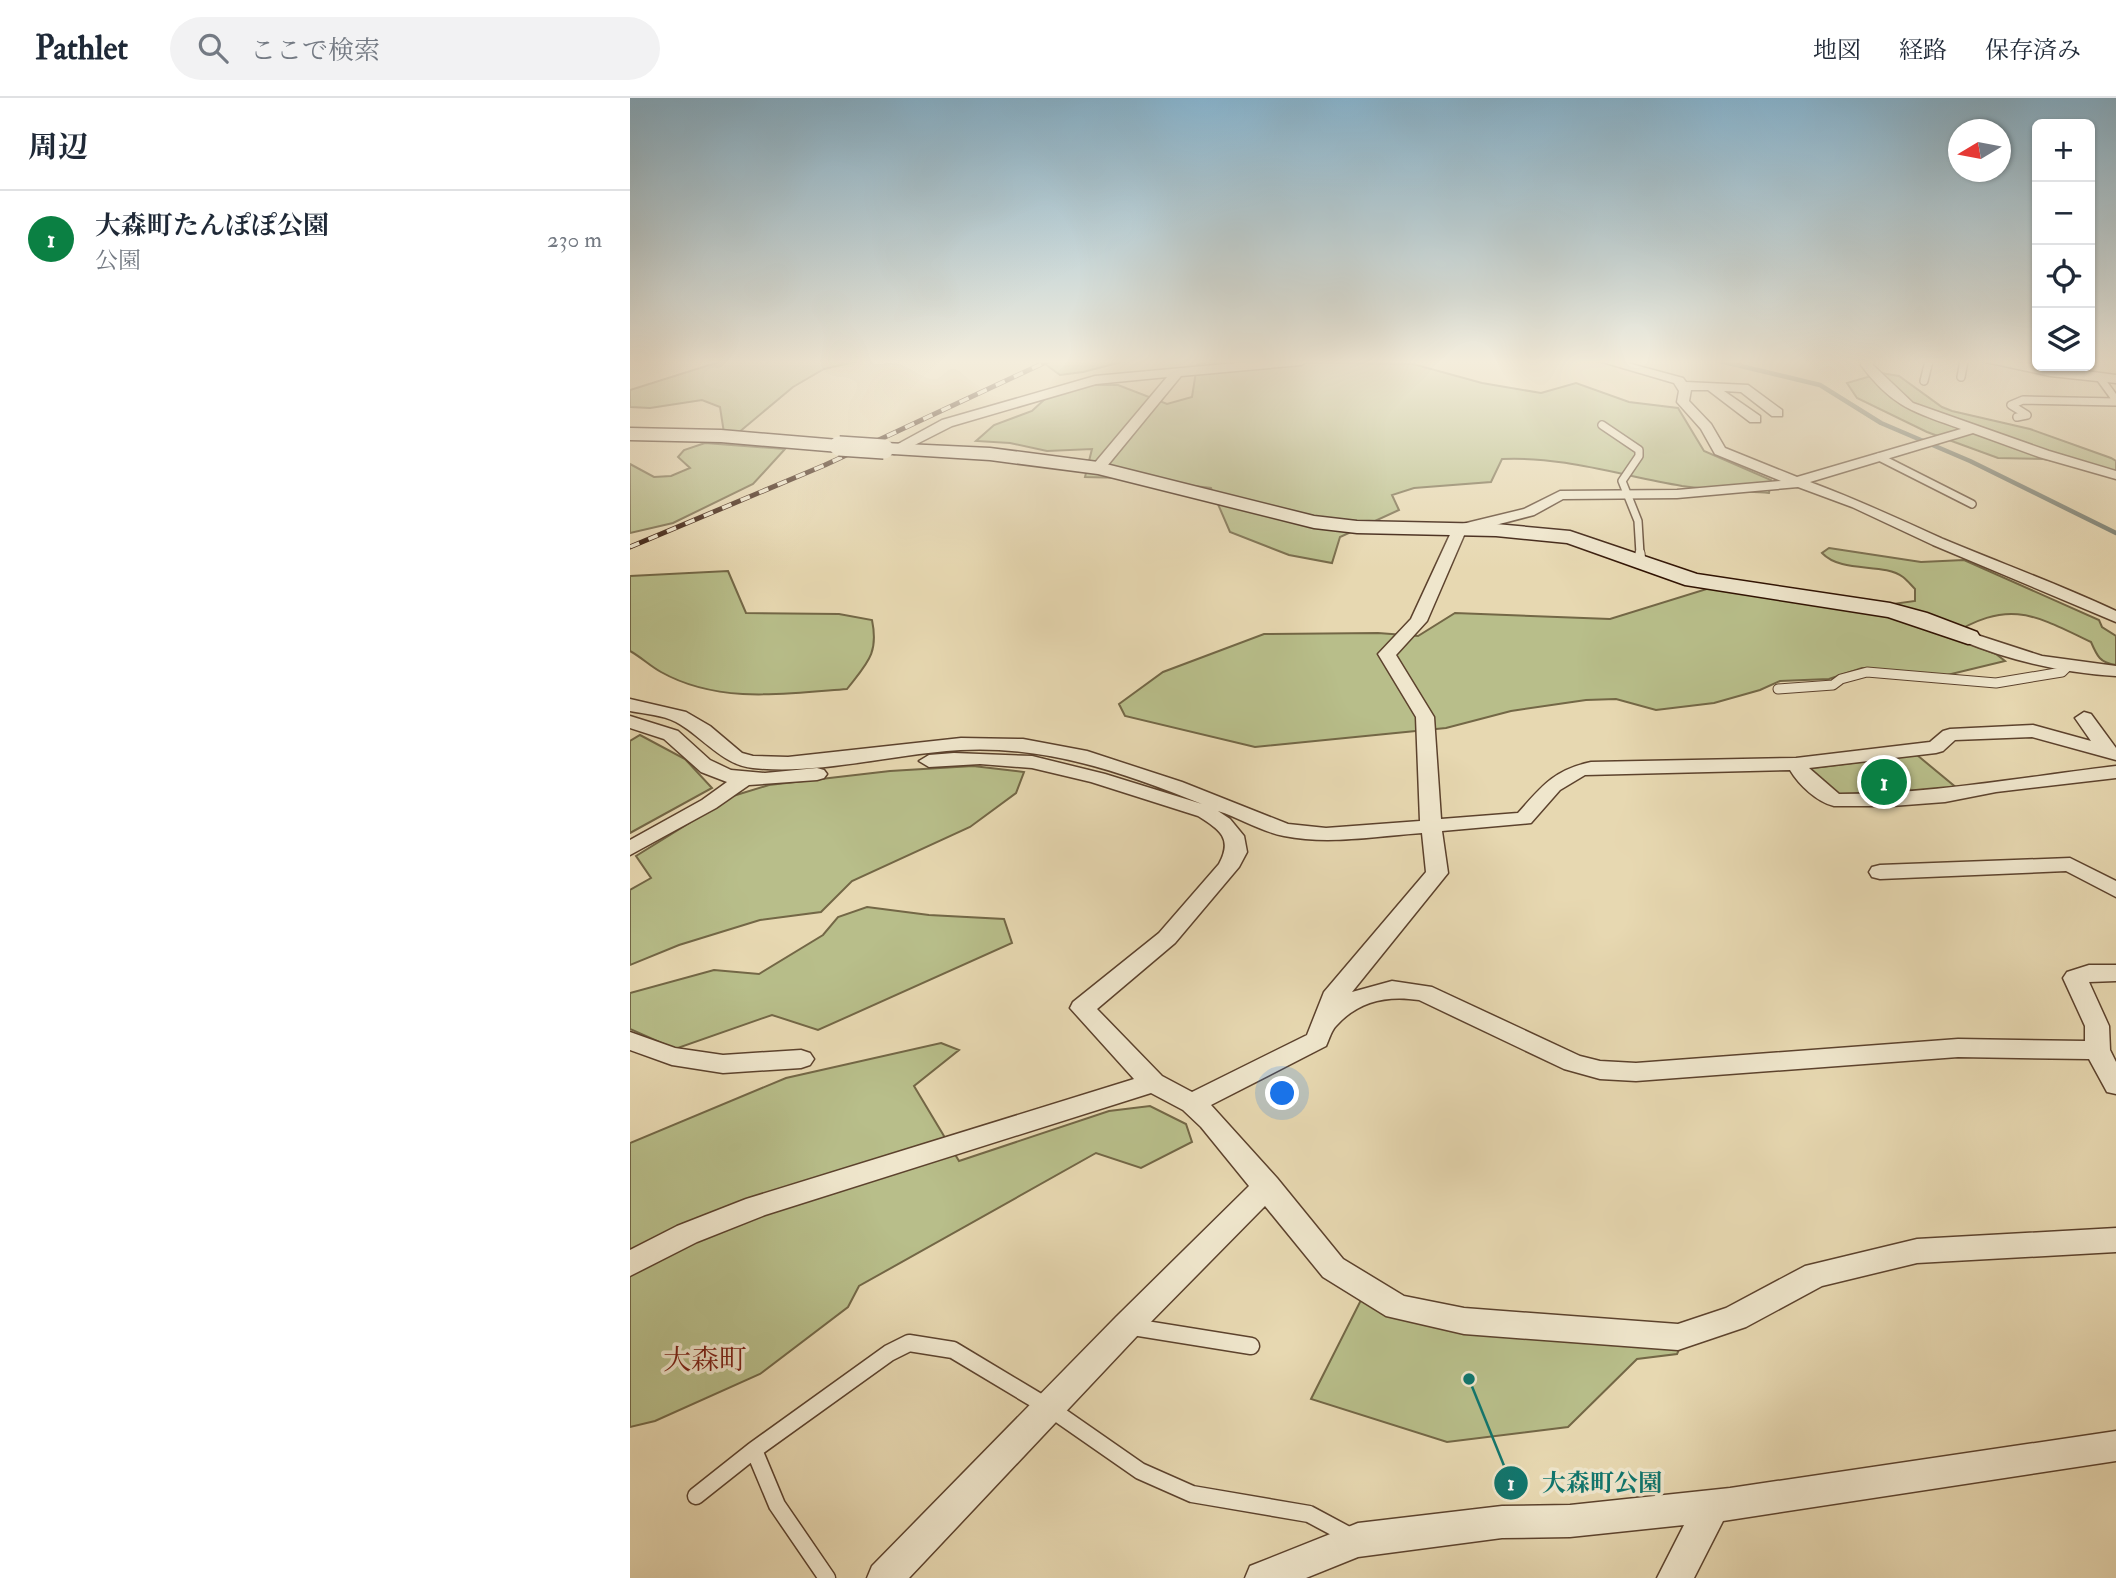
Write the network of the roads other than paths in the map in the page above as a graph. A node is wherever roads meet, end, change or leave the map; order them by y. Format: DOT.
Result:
graph roads {
  1 [pos="932,430"];
  2 [pos="1130,430"];
  3 [pos="1609,430"];
  4 [pos="1708,430"];
  5 [pos="1970,430"];
  6 [pos="1977,430"];
  7 [pos="630,434"];
  8 [pos="889,450"];
  9 [pos="1880,457"];
  10 [pos="1098,468"];
  11 [pos="2116,475"];
  12 [pos="1797,483"];
  13 [pos="1626,492"];
  14 [pos="1972,504"];
  15 [pos="1463,529"];
  16 [pos="1641,562"];
  17 [pos="2116,617"];
  18 [pos="1968,637"];
  19 [pos="2067,667"];
  20 [pos="2116,671"];
  21 [pos="1778,690"];
  22 [pos="630,705"];
  23 [pos="2084,718"];
  24 [pos="630,722"];
  25 [pos="2112,753"];
  26 [pos="1796,764"];
  27 [pos="2116,772"];
  28 [pos="744,779"];
  29 [pos="1211,807"];
  30 [pos="1431,825"];
  31 [pos="630,849"];
  32 [pos="1880,872"];
  33 [pos="2116,890"];
  34 [pos="2116,973"];
  35 [pos="1323,1023"];
  36 [pos="630,1041"];
  37 [pos="2097,1050"];
  38 [pos="801,1059"];
  39 [pos="1153,1083"];
  40 [pos="2116,1085"];
  41 [pos="1192,1102"];
  42 [pos="1267,1186"];
  43 [pos="2116,1240"];
  44 [pos="630,1264"];
  45 [pos="1126,1326"];
  46 [pos="1251,1346"];
  47 [pos="1048,1407"];
  48 [pos="2116,1446"];
  49 [pos="754,1450"];
  50 [pos="696,1496"];
  51 [pos="1713,1506"];
  52 [pos="1358,1540"];
  53 [pos="827,1578"];
  54 [pos="885,1578"];
  55 [pos="1263,1578"];
  56 [pos="1675,1578"];
  1 -- 8 [label="street"];
  2 -- 10 [label="street"];
  3 -- 13 [label="lane"];
  4 -- 12 [label="street"];
  5 -- 9 [label="street"];
  6 -- 11 [label="street"];
  7 -- 8 [label="street, bridge"];
  8 -- 10 [label="street"];
  9 -- 12 [label="street"];
  9 -- 14 [label="lane"];
  10 -- 15 [label="street"];
  12 -- 13 [label="street"];
  12 -- 17 [label="street"];
  13 -- 15 [label="street"];
  13 -- 16 [label="lane"];
  15 -- 16 [label="street"];
  15 -- 30 [label="street"];
  16 -- 18 [label="street"];
  18 -- 19 [label="street"];
  19 -- 20 [label="street"];
  19 -- 21 [label="lane"];
  22 -- 29 [label="street"];
  23 -- 25 [label="street"];
  24 -- 28 [label="street"];
  25 -- 26 [label="street"];
  26 -- 27 [label="street"];
  26 -- 30 [label="street"];
  28 -- 29 [label="street"];
  28 -- 31 [label="street"];
  29 -- 30 [label="street"];
  29 -- 39 [label="street"];
  30 -- 35 [label="street"];
  32 -- 33 [label="street"];
  34 -- 37 [label="street"];
  35 -- 37 [label="street"];
  35 -- 41 [label="street"];
  36 -- 38 [label="street"];
  37 -- 40 [label="street"];
  39 -- 41 [label="street"];
  39 -- 44 [label="street"];
  41 -- 42 [label="street"];
  42 -- 43 [label="street"];
  42 -- 45 [label="street"];
  45 -- 46 [label="lane"];
  45 -- 47 [label="street"];
  47 -- 49 [label="lane"];
  47 -- 52 [label="lane"];
  47 -- 54 [label="street"];
  48 -- 51 [label="street"];
  49 -- 50 [label="lane"];
  49 -- 53 [label="lane"];
  51 -- 52 [label="street"];
  51 -- 56 [label="street"];
  52 -- 55 [label="street"];
}
